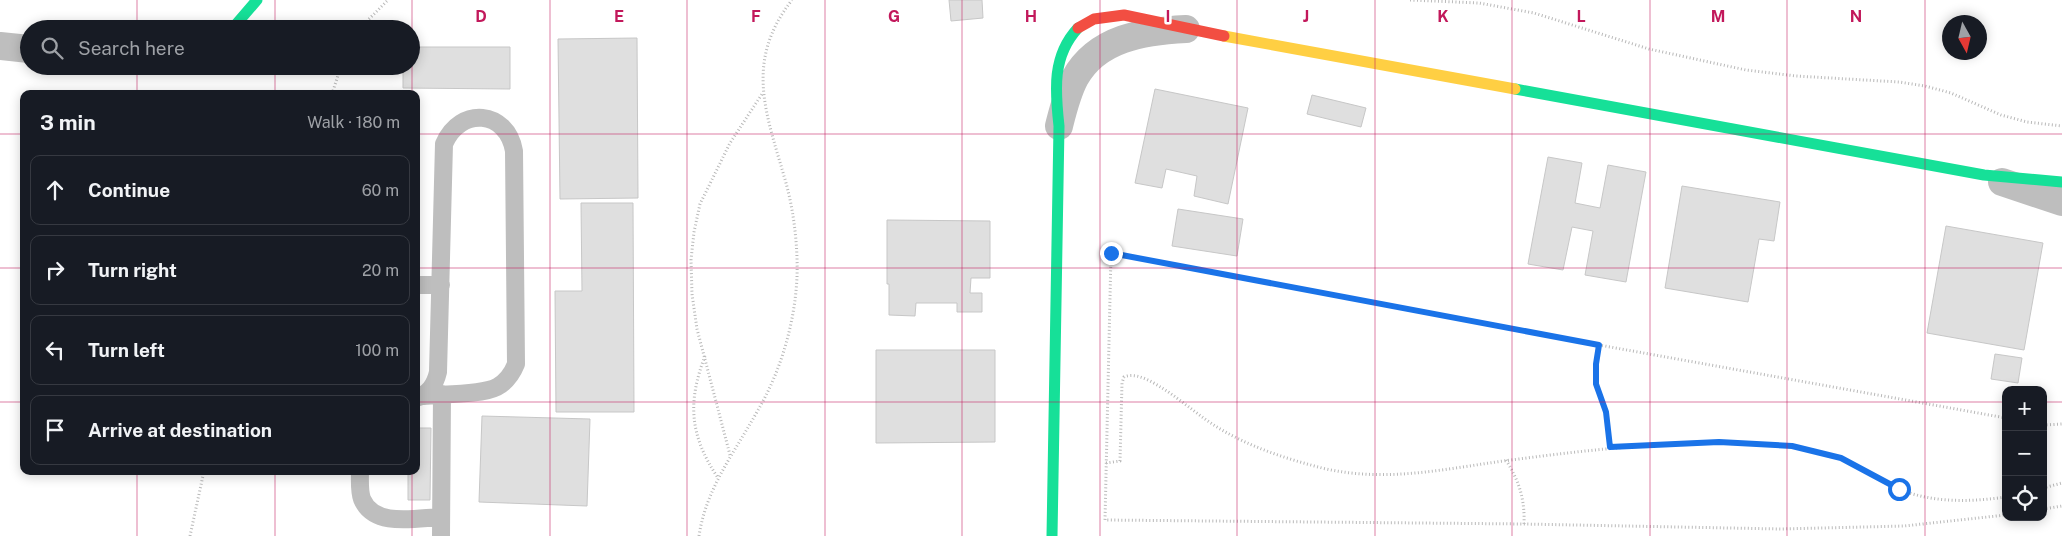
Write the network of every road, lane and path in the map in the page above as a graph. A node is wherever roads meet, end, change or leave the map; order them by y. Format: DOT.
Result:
graph roads {
  1 [pos="257,0"];
  2 [pos="388,0"];
  3 [pos="792,0"];
  4 [pos="1410,0"];
  5 [pos="240,20"];
  6 [pos="368,20"];
  7 [pos="1186,29"];
  8 [pos="0,46"];
  9 [pos="20,48"];
  10 [pos="338,75"];
  11 [pos="333,90"];
  12 [pos="762,93"];
  13 [pos="1059,126"];
  14 [pos="2062,126"];
  15 [pos="1984,176"];
  16 [pos="2062,182"];
  17 [pos="2062,202"];
  18 [pos="420,285"];
  19 [pos="441,285"];
  20 [pos="1599,345"];
  21 [pos="706,356"];
  22 [pos="442,394"];
  23 [pos="420,396"];
  24 [pos="420,397"];
  25 [pos="2002,417"];
  26 [pos="2062,424"];
  27 [pos="2047,425"];
  28 [pos="1610,447"];
  29 [pos="730,455"];
  30 [pos="1506,460"];
  31 [pos="1106,463"];
  32 [pos="203,475"];
  33 [pos="360,475"];
  34 [pos="718,478"];
  35 [pos="2062,483"];
  36 [pos="2047,487"];
  37 [pos="2002,497"];
  38 [pos="2062,506"];
  39 [pos="2047,508"];
  40 [pos="2002,515"];
  41 [pos="441,517"];
  42 [pos="1524,524"];
  43 [pos="190,536"];
  44 [pos="441,536"];
  45 [pos="699,536"];
  46 [pos="1052,536"];
  1 -- 5 [label="street"];
  2 -- 6 [label="path"];
  3 -- 12 [label="path"];
  4 -- 14 [label="path"];
  7 -- 13 [label="street"];
  7 -- 15 [label="street"];
  8 -- 9 [label="street"];
  10 -- 11 [label="path"];
  12 -- 21 [label="path"];
  12 -- 29 [label="path"];
  13 -- 46 [label="street"];
  15 -- 16 [label="street"];
  15 -- 17 [label="street"];
  18 -- 19 [label="lane"];
  19 -- 22 [label="lane"];
  19 -- 23 [label="lane"];
  20 -- 25 [label="path"];
  20 -- 28 [label="path"];
  20 -- 31 [label="path"];
  21 -- 29 [label="path"];
  21 -- 34 [label="path"];
  22 -- 24 [label="lane"];
  22 -- 41 [label="lane"];
  26 -- 27 [label="path"];
  28 -- 30 [label="path"];
  28 -- 37 [label="path"];
  29 -- 34 [label="path"];
  30 -- 31 [label="path"];
  30 -- 42 [label="path"];
  31 -- 42 [label="path"];
  32 -- 43 [label="path"];
  33 -- 41 [label="lane"];
  34 -- 45 [label="path"];
  35 -- 36 [label="path"];
  38 -- 39 [label="path"];
  40 -- 42 [label="path"];
  41 -- 44 [label="lane"];
}
